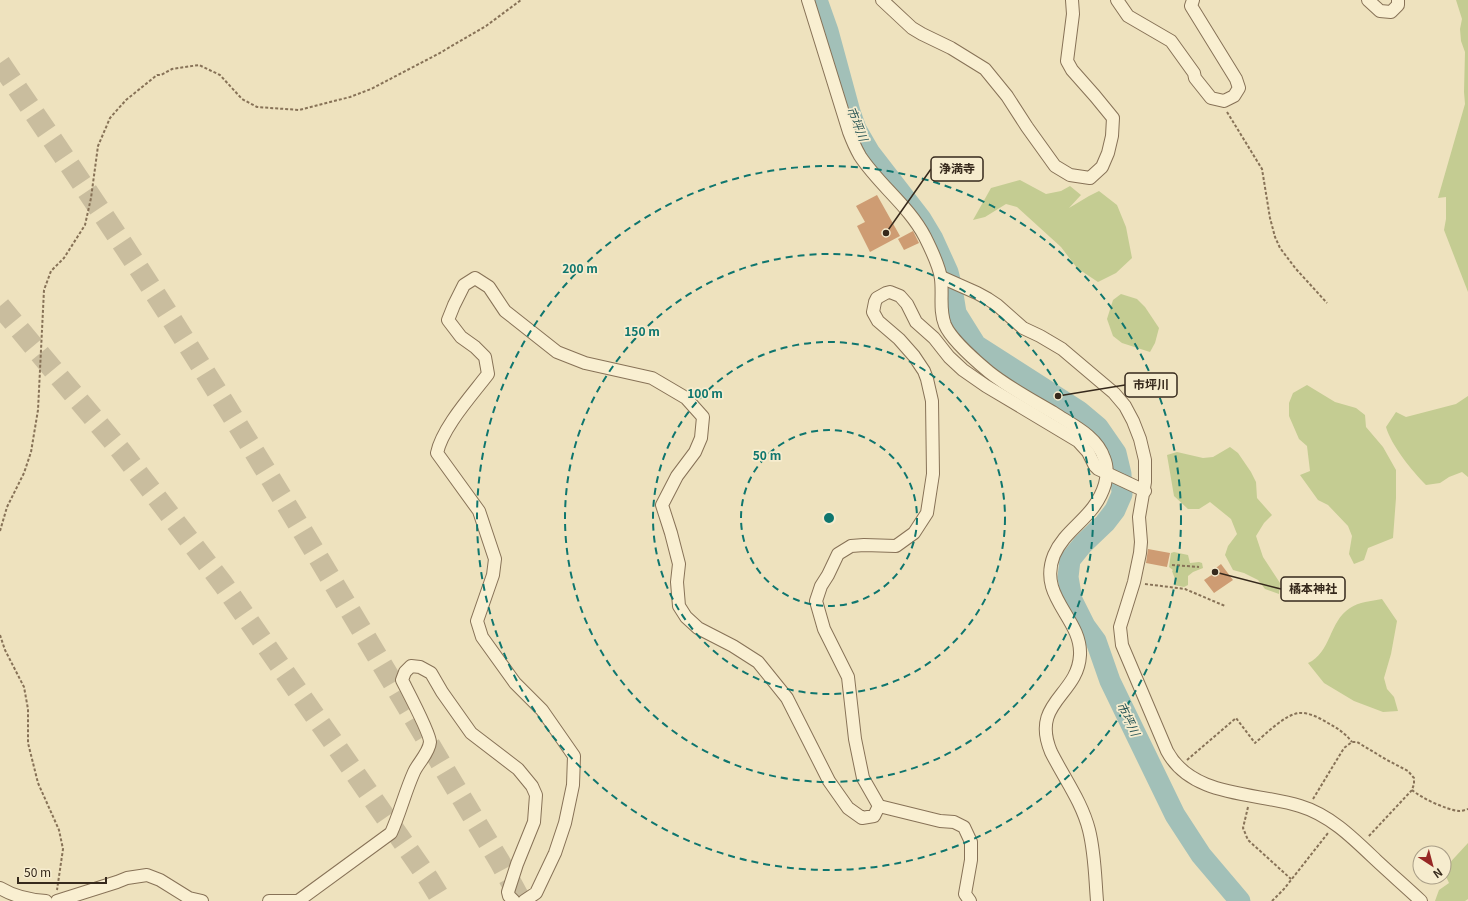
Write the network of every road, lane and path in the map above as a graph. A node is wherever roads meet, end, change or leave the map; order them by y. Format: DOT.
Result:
graph roads {
  1 [pos="521,0"];
  2 [pos="808,0"];
  3 [pos="882,0"];
  4 [pos="1072,0"];
  5 [pos="1117,0"];
  6 [pos="1193,0"];
  7 [pos="1368,0"];
  8 [pos="1398,0"];
  9 [pos="1219,100"];
  10 [pos="941,277"];
  11 [pos="1327,303"];
  12 [pos="1107,473"];
  13 [pos="1145,491"];
  14 [pos="0,531"];
  15 [pos="1172,565"];
  16 [pos="1199,567"];
  17 [pos="1134,582"];
  18 [pos="1225,606"];
  19 [pos="0,635"];
  20 [pos="1352,742"];
  21 [pos="1179,767"];
  22 [pos="1412,790"];
  23 [pos="1251,795"];
  24 [pos="879,806"];
  25 [pos="1307,808"];
  26 [pos="1468,808"];
  27 [pos="1335,824"];
  28 [pos="1360,845"];
  29 [pos="1291,879"];
  30 [pos="0,888"];
  31 [pos="57,897"];
  32 [pos="46,901"];
  33 [pos="202,901"];
  34 [pos="269,901"];
  35 [pos="514,901"];
  36 [pos="524,901"];
  37 [pos="970,901"];
  38 [pos="1097,901"];
  39 [pos="1272,901"];
  40 [pos="1421,901"];
  1 -- 14 [label="path"];
  2 -- 10 [label="street"];
  3 -- 4 [label="street"];
  5 -- 9 [label="street"];
  6 -- 9 [label="street"];
  7 -- 8 [label="street"];
  9 -- 11 [label="path"];
  10 -- 12 [label="street"];
  10 -- 13 [label="street"];
  12 -- 13 [label="street"];
  12 -- 24 [label="street"];
  12 -- 38 [label="street"];
  13 -- 17 [label="street"];
  15 -- 16 [label="path"];
  17 -- 18 [label="path"];
  17 -- 21 [label="street"];
  19 -- 31 [label="path"];
  20 -- 21 [label="path"];
  20 -- 22 [label="path"];
  20 -- 25 [label="path"];
  21 -- 23 [label="street"];
  22 -- 26 [label="path"];
  22 -- 28 [label="path"];
  23 -- 25 [label="street"];
  23 -- 29 [label="path"];
  24 -- 36 [label="street"];
  24 -- 37 [label="street"];
  25 -- 27 [label="street"];
  27 -- 28 [label="street"];
  27 -- 29 [label="path"];
  28 -- 40 [label="street"];
  29 -- 39 [label="path"];
  30 -- 32 [label="street"];
  31 -- 33 [label="street"];
  34 -- 35 [label="street"];
}
